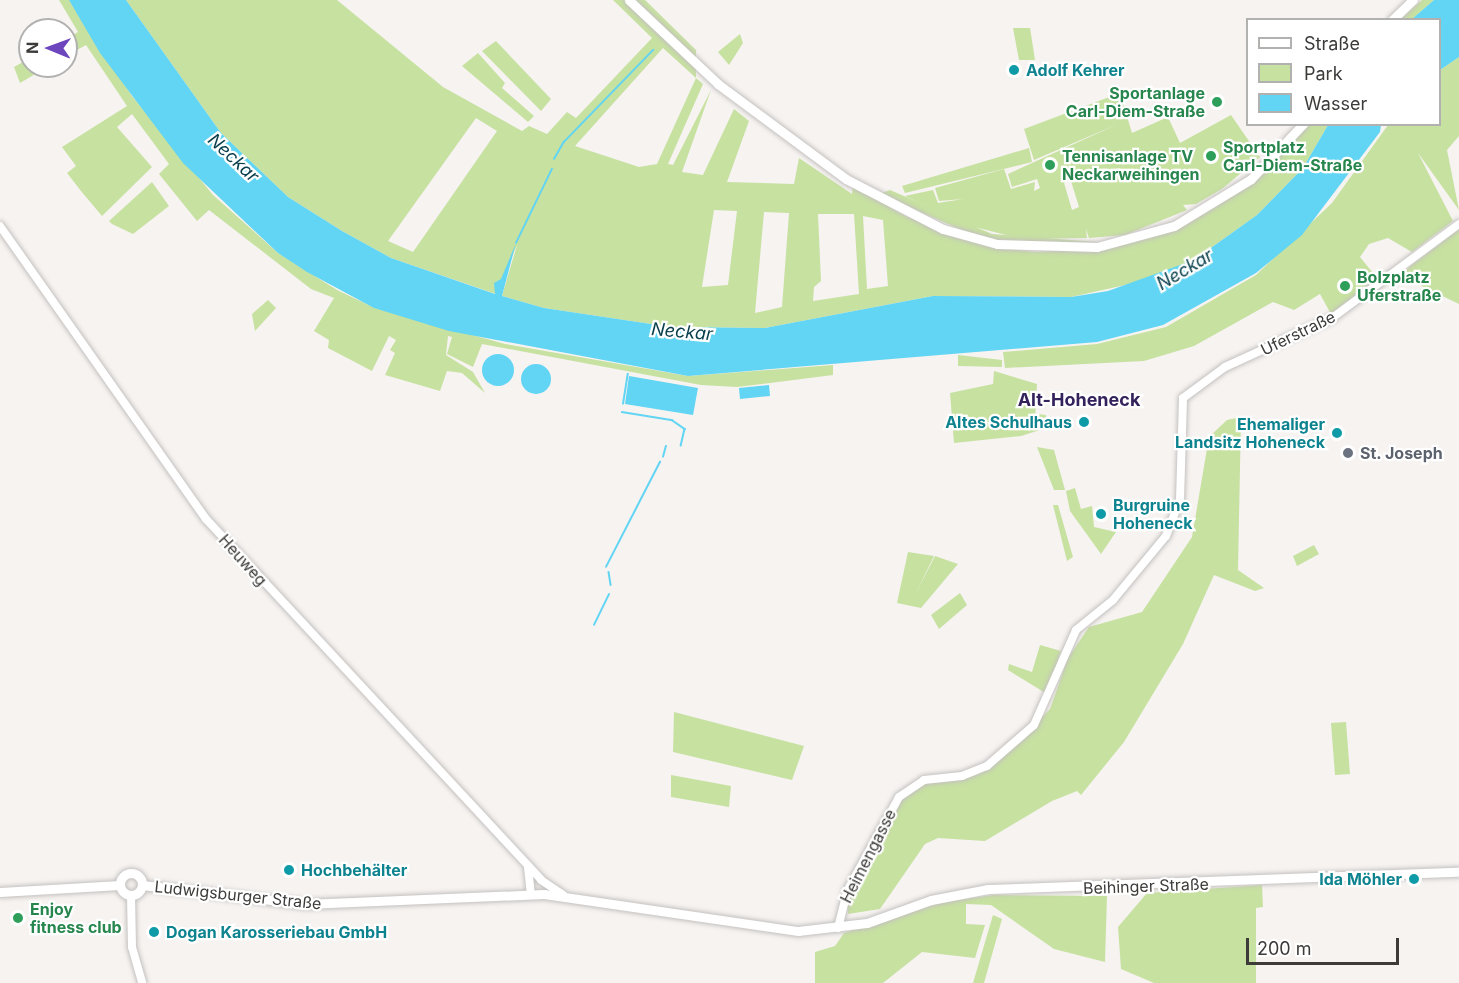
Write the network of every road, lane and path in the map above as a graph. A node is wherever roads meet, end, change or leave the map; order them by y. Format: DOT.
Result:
graph roads {
  1 [pos="629,0"];
  2 [pos="1413,0"];
  3 [pos="1394,18"];
  4 [pos="1301,126"];
  5 [pos="1459,224"];
  6 [pos="0,226"];
  7 [pos="1194,394"];
  8 [pos="525,861"];
  9 [pos="1459,872"];
  10 [pos="537,875"];
  11 [pos="120,885"];
  12 [pos="142,885"];
  13 [pos="0,892"];
  14 [pos="531,894"];
  15 [pos="131,895"];
  16 [pos="565,896"];
  17 [pos="838,928"];
  18 [pos="142,983"];
  1 -- 4 [label="main road"];
  2 -- 3 [label="main road"];
  5 -- 7 [label="street, Uferstraße"];
  6 -- 8 [label="street, Heuweg"];
  7 -- 17 [label="street, Heimengasse"];
  8 -- 10 [label="street, Heuweg"];
  8 -- 14 [label="street"];
  9 -- 17 [label="main road, Beihinger Straße"];
  10 -- 14 [label="street"];
  10 -- 16 [label="street, Heuweg"];
  11 -- 12 [label="main road, Ludwigsburger Straße"];
  11 -- 13 [label="main road"];
  11 -- 15 [label="main road"];
  12 -- 14 [label="main road, Ludwigsburger Straße"];
  12 -- 15 [label="main road"];
  14 -- 16 [label="main road, Ludwigsburger Straße"];
  15 -- 18 [label="street"];
  16 -- 17 [label="main road, Beihinger Straße"];
}
